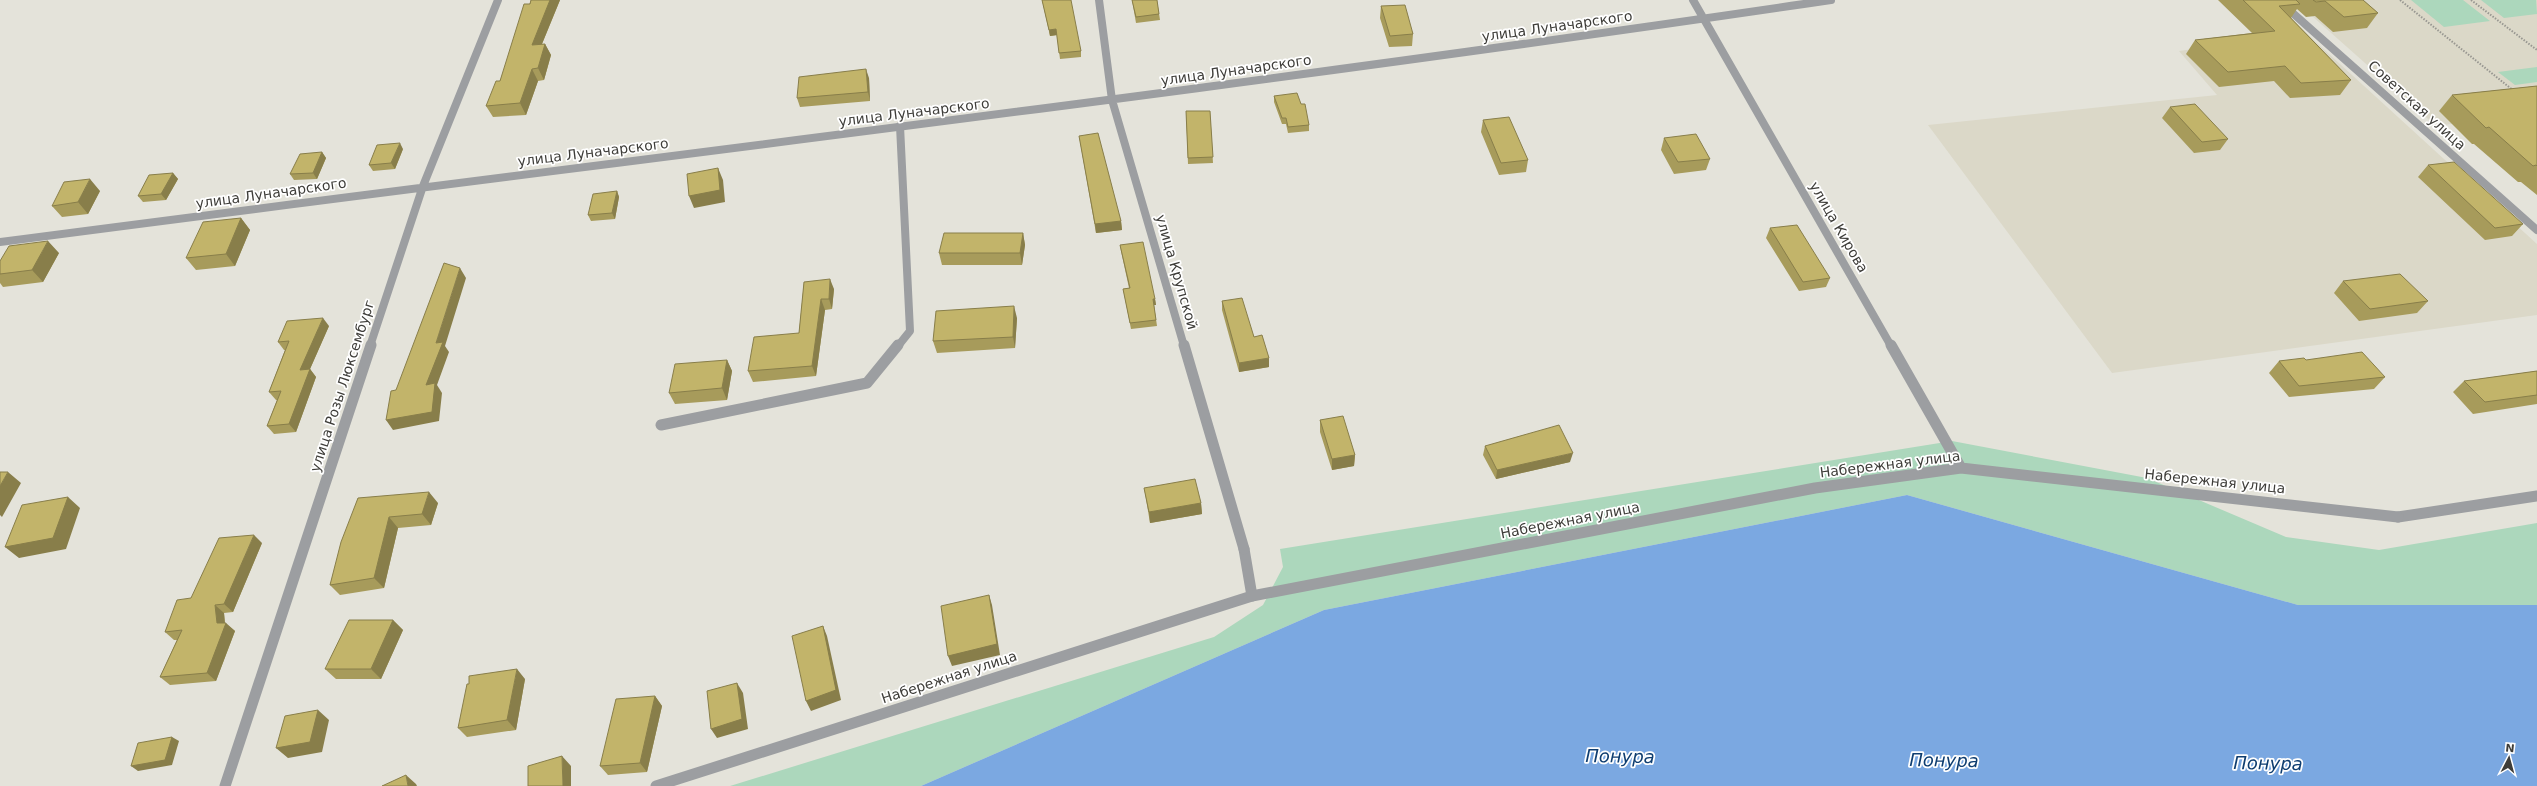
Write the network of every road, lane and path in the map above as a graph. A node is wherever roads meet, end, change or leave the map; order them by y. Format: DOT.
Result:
graph roads {
  1 [pos="498,0"];
  2 [pos="1099,0"];
  3 [pos="1693,0"];
  4 [pos="1831,0"];
  5 [pos="2278,0"];
  6 [pos="2400,0"];
  7 [pos="2471,0"];
  8 [pos="1703,20"];
  9 [pos="2537,50"];
  10 [pos="2516,92"];
  11 [pos="1112,100"];
  12 [pos="900,126"];
  13 [pos="423,186"];
  14 [pos="2537,230"];
  15 [pos="0,242"];
  16 [pos="661,425"];
  17 [pos="1961,468"];
  18 [pos="2537,496"];
  19 [pos="1252,596"];
  20 [pos="225,786"];
  21 [pos="656,786"];
  1 -- 13 [label="street, улица Розы Люксембург"];
  2 -- 11 [label="street, улица Крупской"];
  3 -- 8 [label="street, улица Кирова"];
  4 -- 8 [label="street, улица Луначарского"];
  5 -- 14 [label="street, Советская улица"];
  6 -- 10 [label="path"];
  7 -- 9 [label="path"];
  8 -- 11 [label="street, улица Луначарского"];
  8 -- 17 [label="street, улица Кирова"];
  11 -- 12 [label="street, улица Луначарского"];
  11 -- 19 [label="street, улица Крупской"];
  12 -- 13 [label="street, улица Луначарского"];
  12 -- 16 [label="street"];
  13 -- 15 [label="street, улица Луначарского"];
  13 -- 20 [label="street, улица Розы Люксембург"];
  17 -- 18 [label="street, Набережная улица"];
  17 -- 19 [label="street, Набережная улица"];
  19 -- 21 [label="street, Набережная улица"];
}
